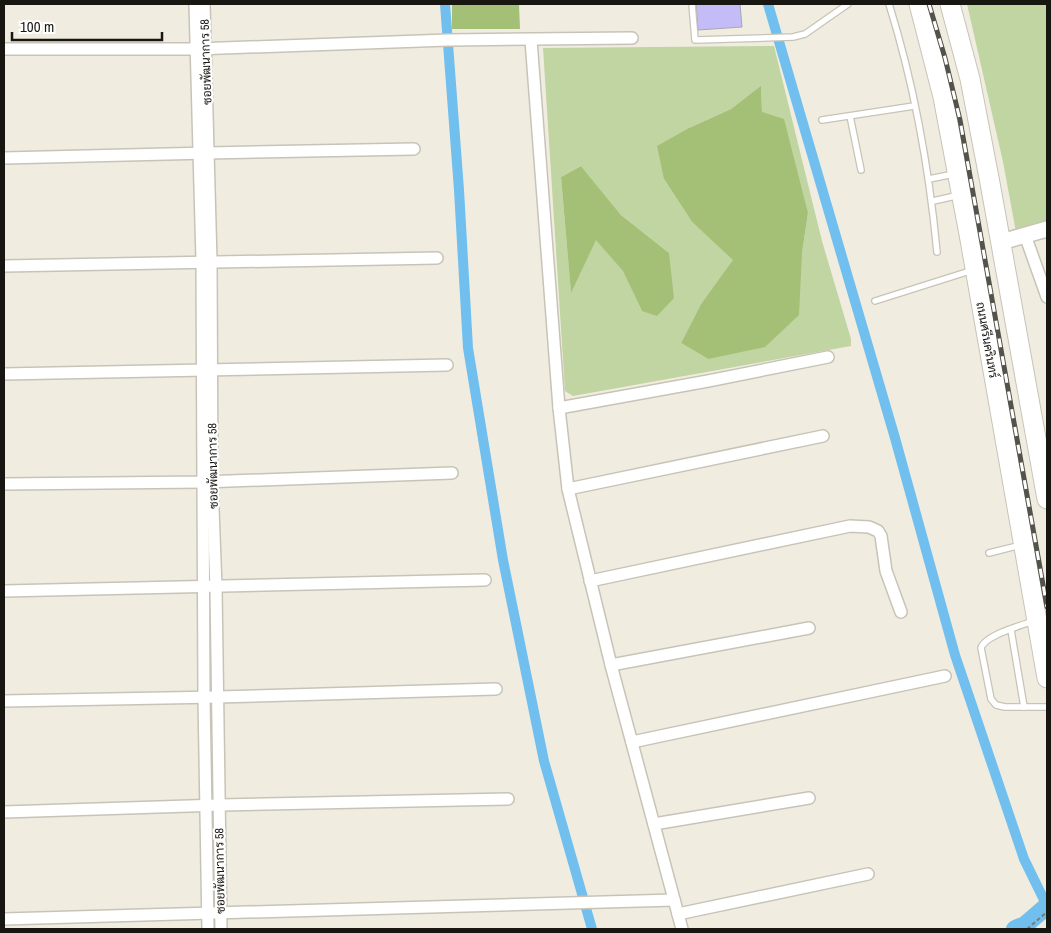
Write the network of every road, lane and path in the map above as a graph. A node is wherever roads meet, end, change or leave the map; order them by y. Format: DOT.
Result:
graph roads {
  1 [pos="195,4"];
  2 [pos="204,4"];
  3 [pos="692,4"];
  4 [pos="848,4"];
  5 [pos="889,4"];
  6 [pos="919,4"];
  7 [pos="950,4"];
  8 [pos="632,38"];
  9 [pos="531,40"];
  10 [pos="4,49"];
  11 [pos="201,49"];
  12 [pos="914,106"];
  13 [pos="850,116"];
  14 [pos="822,120"];
  15 [pos="414,150"];
  16 [pos="204,153"];
  17 [pos="4,158"];
  18 [pos="861,170"];
  19 [pos="958,174"];
  20 [pos="929,179"];
  21 [pos="961,194"];
  22 [pos="932,200"];
  23 [pos="1047,229"];
  24 [pos="1025,235"];
  25 [pos="1001,242"];
  26 [pos="938,252"];
  27 [pos="437,258"];
  28 [pos="207,261"];
  29 [pos="4,266"];
  30 [pos="975,269"];
  31 [pos="1047,297"];
  32 [pos="875,300"];
  33 [pos="828,357"];
  34 [pos="447,365"];
  35 [pos="207,370"];
  36 [pos="4,374"];
  37 [pos="559,408"];
  38 [pos="823,436"];
  39 [pos="452,473"];
  40 [pos="1045,473"];
  41 [pos="208,482"];
  42 [pos="4,484"];
  43 [pos="568,489"];
  44 [pos="1047,499"];
  45 [pos="1023,544"];
  46 [pos="990,553"];
  47 [pos="486,580"];
  48 [pos="590,581"];
  49 [pos="204,588"];
  50 [pos="216,588"];
  51 [pos="4,591"];
  52 [pos="901,612"];
  53 [pos="1036,620"];
  54 [pos="809,628"];
  55 [pos="1011,630"];
  56 [pos="611,664"];
  57 [pos="945,676"];
  58 [pos="1047,678"];
  59 [pos="496,689"];
  60 [pos="217,697"];
  61 [pos="204,698"];
  62 [pos="4,701"];
  63 [pos="1024,707"];
  64 [pos="1047,707"];
  65 [pos="632,742"];
  66 [pos="809,798"];
  67 [pos="508,799"];
  68 [pos="220,805"];
  69 [pos="205,806"];
  70 [pos="4,812"];
  71 [pos="654,824"];
  72 [pos="868,874"];
  73 [pos="674,900"];
  74 [pos="1047,912"];
  75 [pos="208,913"];
  76 [pos="221,913"];
  77 [pos="678,914"];
  78 [pos="4,919"];
  79 [pos="208,929"];
  80 [pos="221,929"];
  81 [pos="682,929"];
  82 [pos="1027,929"];
  1 -- 11 [label="street, ซอยพัฒนาการ 58"];
  2 -- 11 [label="street, ซอยพัฒนาการ 58"];
  3 -- 4 [label="lane"];
  5 -- 12 [label="lane"];
  6 -- 19 [label="main road, ถนนศรีนครินทร์"];
  7 -- 25 [label="main road"];
  8 -- 9 [label="street"];
  9 -- 11 [label="street"];
  9 -- 37 [label="street"];
  10 -- 11 [label="street"];
  11 -- 16 [label="street, ซอยพัฒนาการ 58"];
  12 -- 13 [label="lane"];
  12 -- 20 [label="lane"];
  13 -- 14 [label="lane"];
  13 -- 18 [label="lane"];
  15 -- 16 [label="street"];
  16 -- 17 [label="street"];
  16 -- 28 [label="street, ซอยพัฒนาการ 58"];
  19 -- 20 [label="lane"];
  19 -- 21 [label="main road, ถนนศรีนครินทร์"];
  20 -- 22 [label="lane"];
  21 -- 22 [label="lane"];
  21 -- 30 [label="main road, ถนนศรีนครินทร์"];
  22 -- 26 [label="lane"];
  23 -- 24 [label="street"];
  24 -- 25 [label="street"];
  24 -- 31 [label="street"];
  25 -- 40 [label="main road"];
  27 -- 28 [label="street"];
  28 -- 29 [label="street"];
  28 -- 35 [label="street, ซอยพัฒนาการ 58"];
  30 -- 32 [label="lane"];
  30 -- 45 [label="main road, ถนนศรีนครินทร์"];
  33 -- 37 [label="street"];
  34 -- 35 [label="street"];
  35 -- 36 [label="street"];
  35 -- 41 [label="street, ซอยพัฒนาการ 58"];
  37 -- 43 [label="street"];
  38 -- 43 [label="street"];
  39 -- 41 [label="street"];
  40 -- 44 [label="main road"];
  41 -- 42 [label="street"];
  41 -- 49 [label="street, ซอยพัฒนาการ 58"];
  41 -- 50 [label="street, ซอยพัฒนาการ 58"];
  43 -- 48 [label="street"];
  45 -- 46 [label="lane"];
  45 -- 53 [label="main road, ถนนศรีนครินทร์"];
  47 -- 50 [label="street"];
  48 -- 52 [label="street"];
  48 -- 56 [label="street"];
  49 -- 50 [label="street"];
  49 -- 51 [label="street"];
  49 -- 61 [label="street, ซอยพัฒนาการ 58"];
  50 -- 60 [label="street, ซอยพัฒนาการ 58"];
  53 -- 55 [label="lane"];
  53 -- 58 [label="main road, ถนนศรีนครินทร์"];
  54 -- 56 [label="street"];
  55 -- 63 [label="lane"];
  55 -- 63 [label="lane"];
  56 -- 65 [label="street"];
  57 -- 65 [label="street"];
  59 -- 60 [label="street"];
  60 -- 61 [label="street"];
  60 -- 68 [label="street, ซอยพัฒนาการ 58"];
  61 -- 62 [label="street"];
  61 -- 69 [label="street, ซอยพัฒนาการ 58"];
  63 -- 64 [label="lane"];
  65 -- 71 [label="street"];
  66 -- 71 [label="street"];
  67 -- 68 [label="street"];
  68 -- 69 [label="street"];
  68 -- 76 [label="street, ซอยพัฒนาการ 58"];
  69 -- 70 [label="street"];
  69 -- 75 [label="street, ซอยพัฒนาการ 58"];
  71 -- 73 [label="street"];
  72 -- 77 [label="street"];
  73 -- 76 [label="street"];
  73 -- 77 [label="street"];
  74 -- 82 [label="path"];
  75 -- 76 [label="street"];
  75 -- 78 [label="street"];
  75 -- 79 [label="street, ซอยพัฒนาการ 58"];
  76 -- 80 [label="street, ซอยพัฒนาการ 58"];
  77 -- 81 [label="street"];
}
